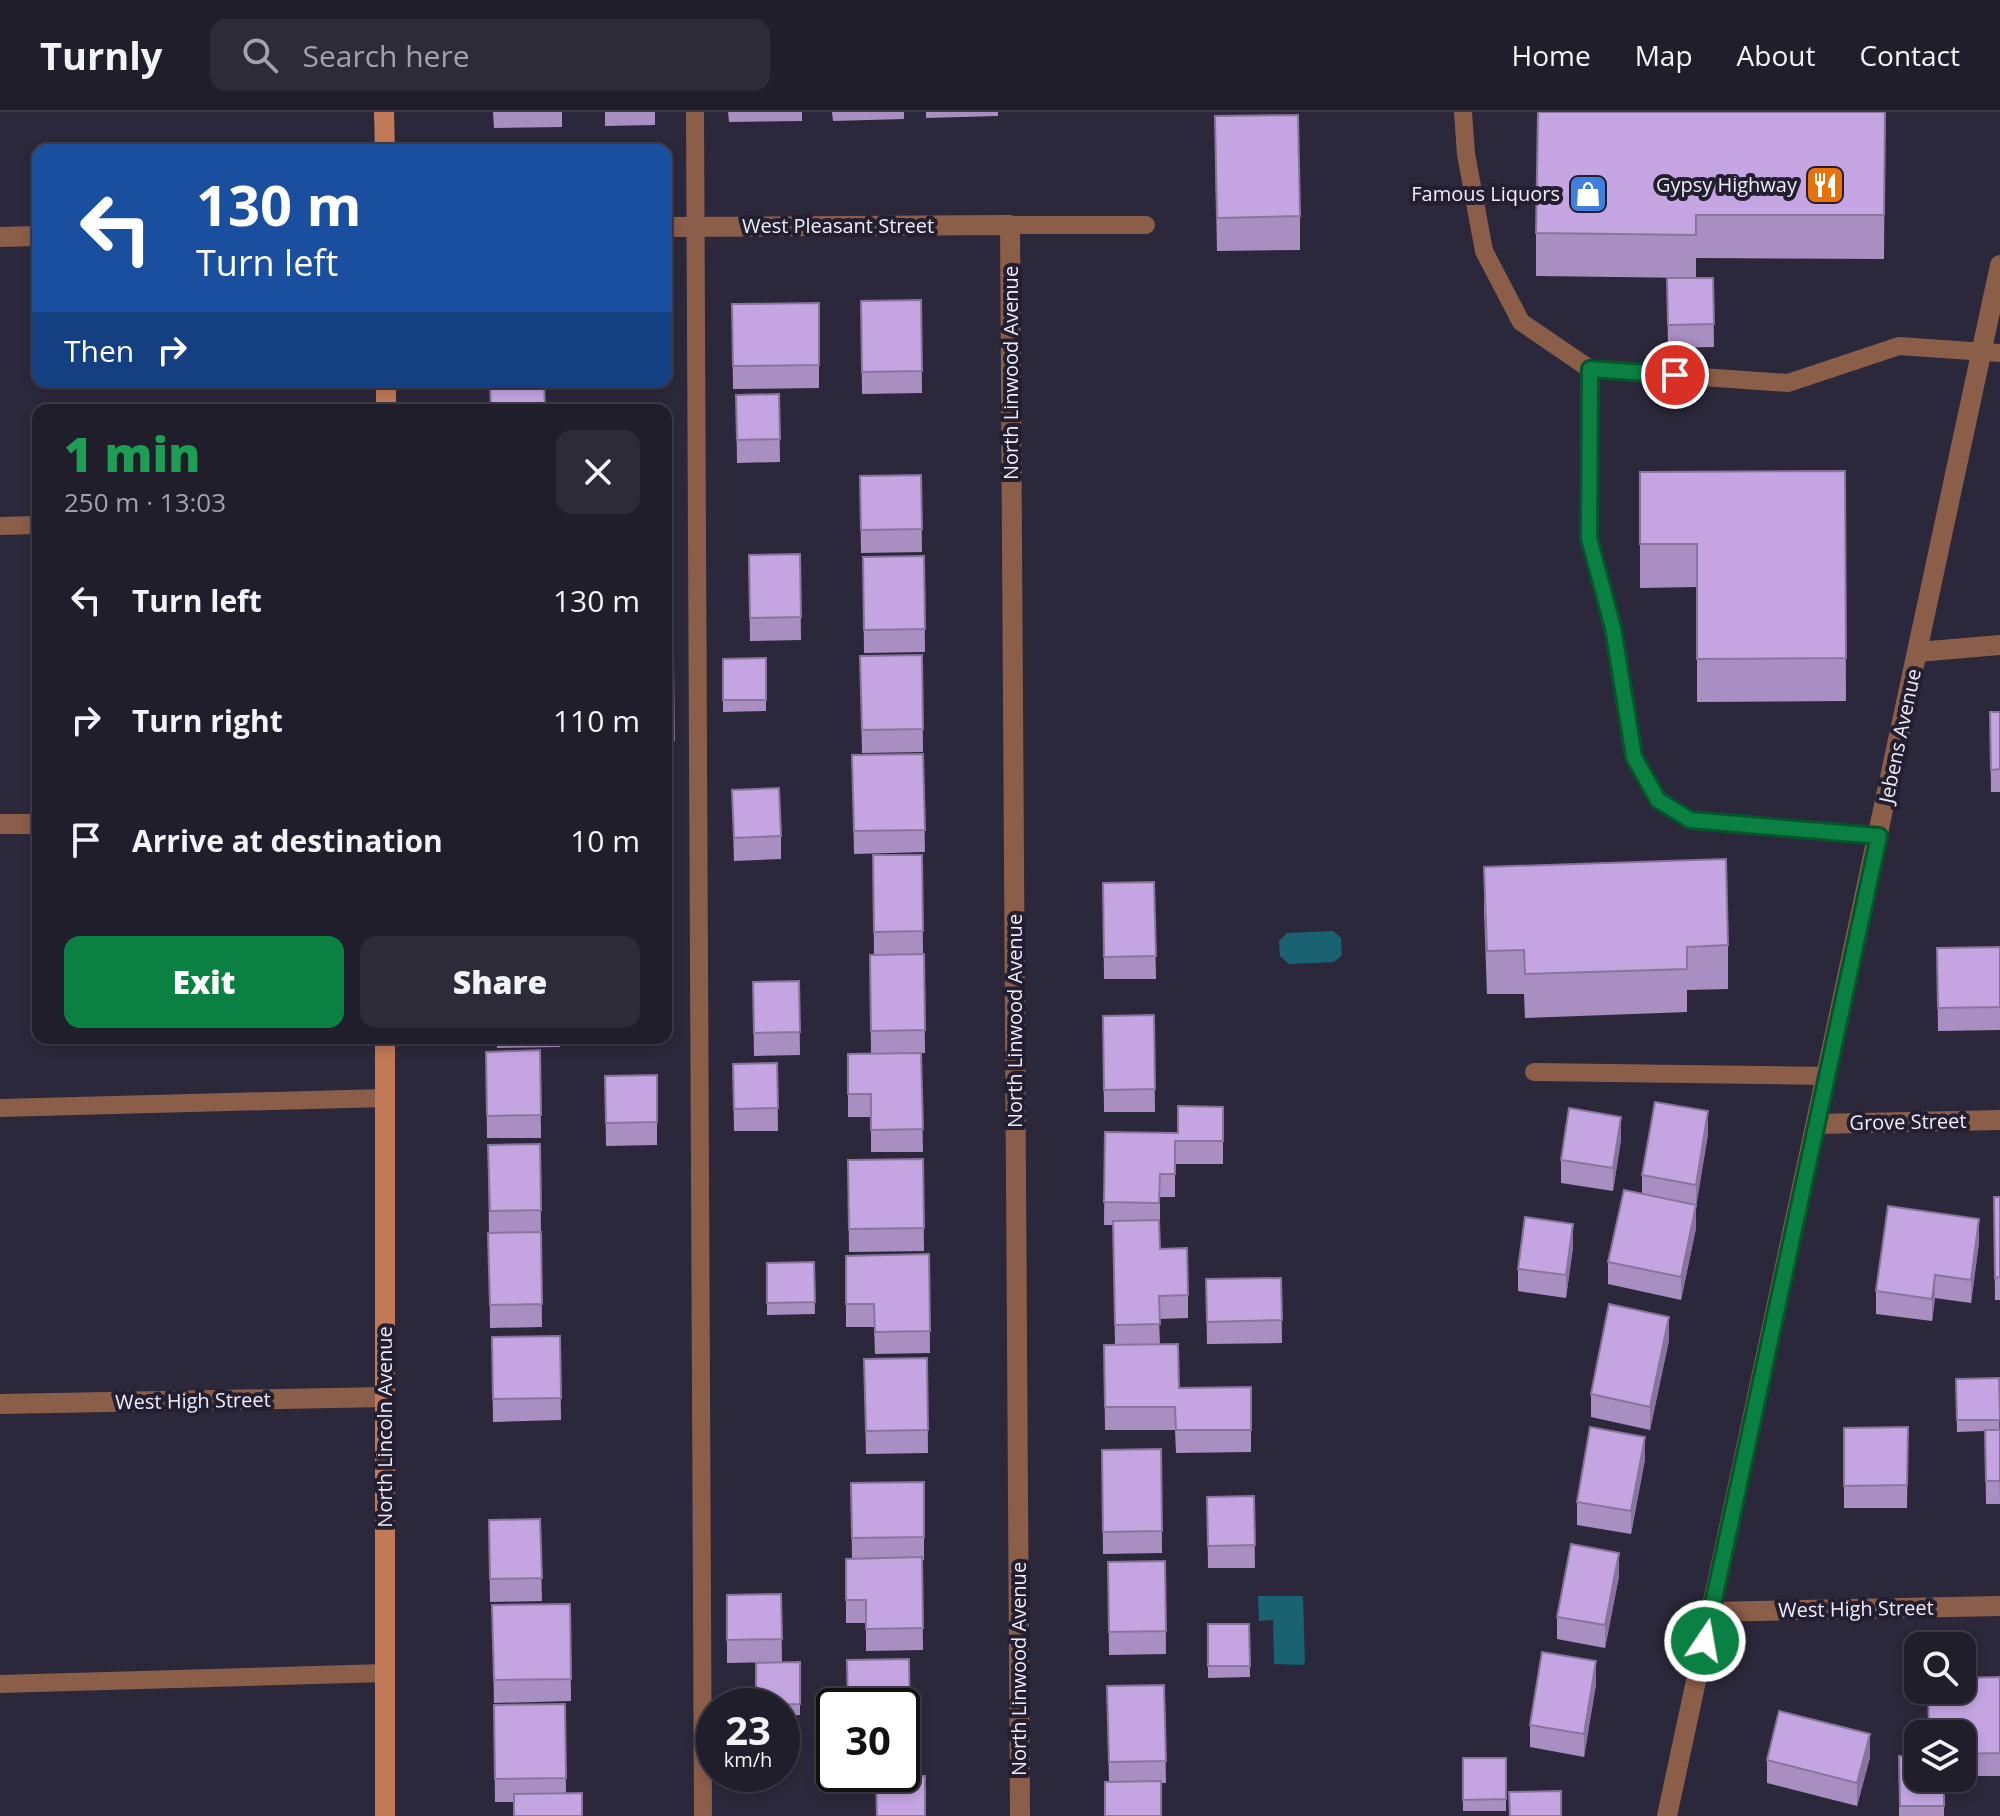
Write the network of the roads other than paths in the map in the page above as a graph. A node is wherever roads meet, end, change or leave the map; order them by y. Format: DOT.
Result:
graph roads {
  1 [pos="384,112"];
  2 [pos="695,112"];
  3 [pos="1463,112"];
  4 [pos="385,144"];
  5 [pos="1010,225"];
  6 [pos="1146,225"];
  7 [pos="695,226"];
  8 [pos="672,227"];
  9 [pos="32,236"];
  10 [pos="0,237"];
  11 [pos="2000,265"];
  12 [pos="1990,352"];
  13 [pos="1590,369"];
  14 [pos="32,525"];
  15 [pos="0,526"];
  16 [pos="2000,645"];
  17 [pos="1918,652"];
  18 [pos="0,824"];
  19 [pos="32,824"];
  20 [pos="1879,836"];
  21 [pos="385,1044"];
  22 [pos="1534,1072"];
  23 [pos="1827,1076"];
  24 [pos="385,1098"];
  25 [pos="0,1108"];
  26 [pos="2000,1120"];
  27 [pos="1816,1124"];
  28 [pos="385,1397"];
  29 [pos="0,1404"];
  30 [pos="2000,1606"];
  31 [pos="1711,1612"];
  32 [pos="385,1673"];
  33 [pos="0,1684"];
  34 [pos="385,1816"];
  35 [pos="703,1816"];
  36 [pos="1020,1816"];
  37 [pos="1667,1816"];
  1 -- 4 [label="street"];
  2 -- 7 [label="lane"];
  3 -- 13 [label="lane"];
  5 -- 6 [label="lane"];
  5 -- 7 [label="street, West Pleasant Street"];
  5 -- 36 [label="street, North Linwood Avenue"];
  7 -- 8 [label="street, West Pleasant Street"];
  7 -- 35 [label="lane"];
  9 -- 10 [label="street"];
  11 -- 12 [label="street, Jebens Avenue"];
  12 -- 13 [label="lane"];
  12 -- 17 [label="street, Jebens Avenue"];
  13 -- 20 [label="lane"];
  14 -- 15 [label="lane"];
  16 -- 17 [label="street"];
  17 -- 20 [label="street, Jebens Avenue"];
  18 -- 19 [label="street"];
  20 -- 23 [label="street, Jebens Avenue"];
  21 -- 24 [label="street, North Lincoln Avenue"];
  22 -- 23 [label="lane"];
  23 -- 27 [label="street, Jebens Avenue"];
  24 -- 25 [label="lane"];
  24 -- 28 [label="street, North Lincoln Avenue"];
  26 -- 27 [label="street, Grove Street"];
  27 -- 31 [label="street, Jebens Avenue"];
  28 -- 29 [label="street, West High Street"];
  28 -- 32 [label="street, North Lincoln Avenue"];
  30 -- 31 [label="street, West High Street"];
  31 -- 37 [label="street, Jebens Avenue"];
  32 -- 33 [label="lane"];
  32 -- 34 [label="street, North Lincoln Avenue"];
}
